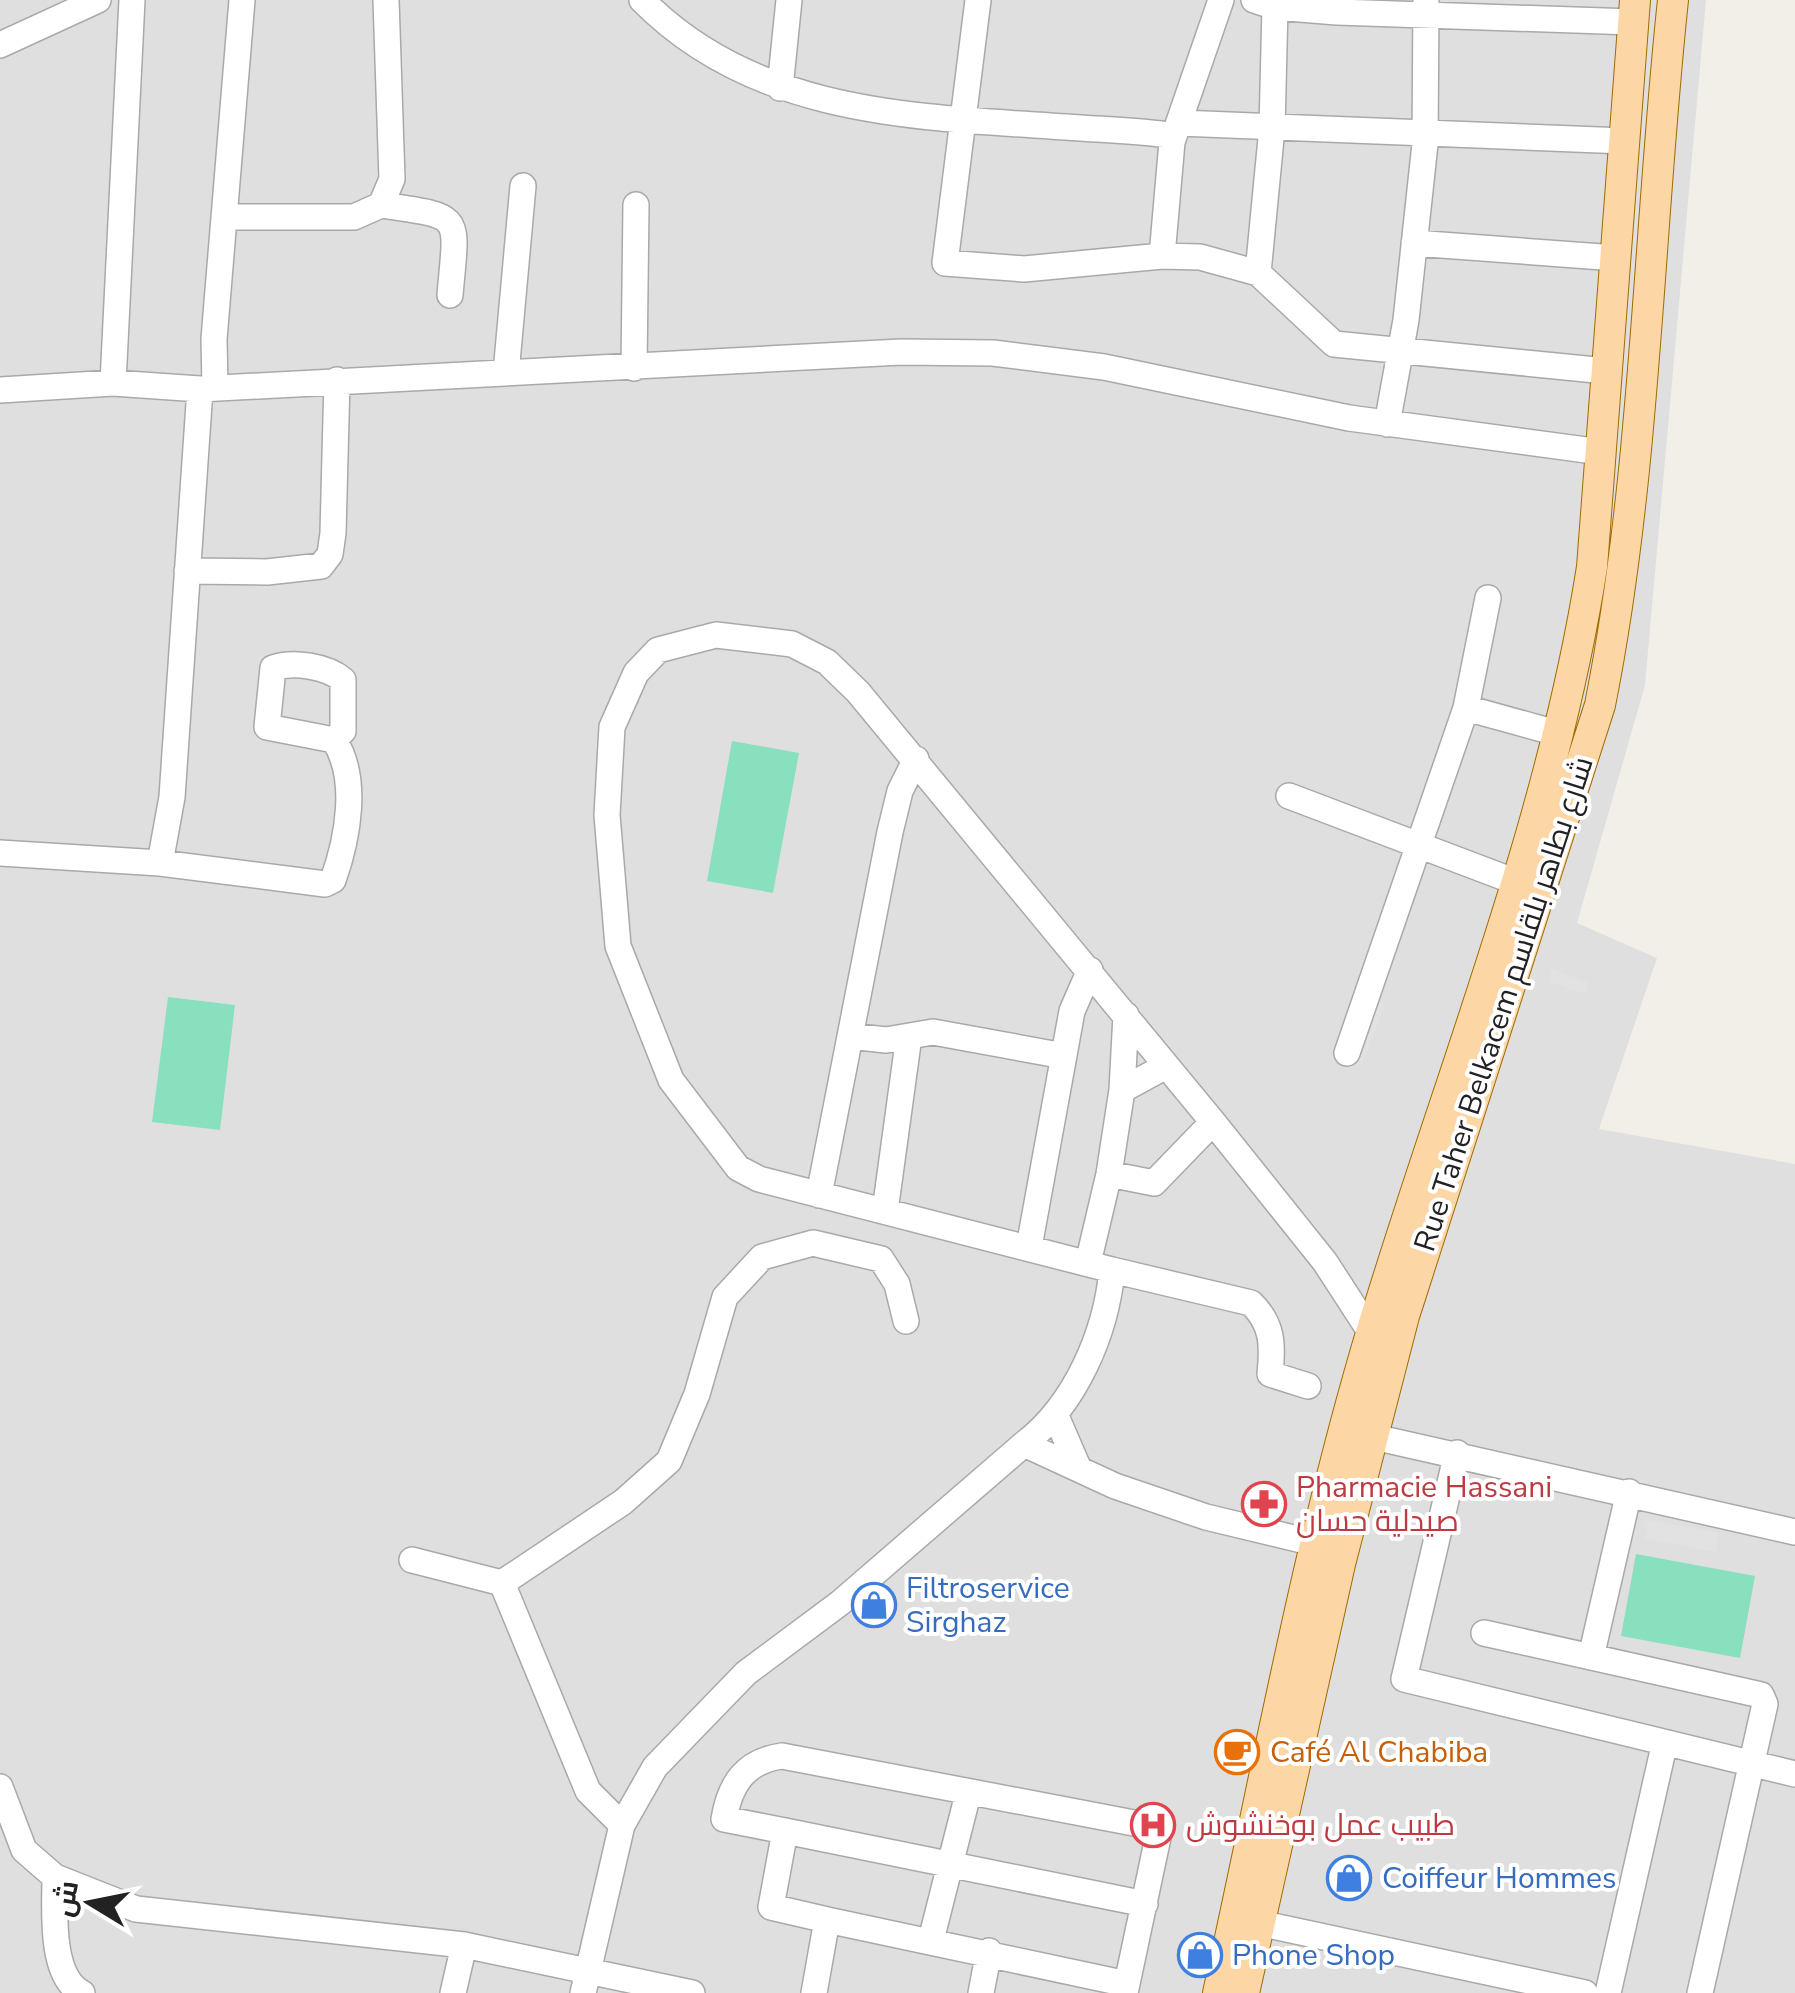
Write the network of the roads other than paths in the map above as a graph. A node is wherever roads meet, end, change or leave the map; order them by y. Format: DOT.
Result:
graph roads {
  1 [pos="132,0"];
  2 [pos="242,0"];
  3 [pos="386,0"];
  4 [pos="642,0"];
  5 [pos="789,0"];
  6 [pos="978,0"];
  7 [pos="1220,0"];
  8 [pos="1674,0"];
  9 [pos="90,1"];
  10 [pos="1264,3"];
  11 [pos="1426,8"];
  12 [pos="1634,11"];
  13 [pos="0,45"];
  14 [pos="780,88"];
  15 [pos="963,120"];
  16 [pos="1272,128"];
  17 [pos="1177,130"];
  18 [pos="1425,134"];
  19 [pos="1625,141"];
  20 [pos="522,186"];
  21 [pos="381,205"];
  22 [pos="636,205"];
  23 [pos="224,217"];
  24 [pos="1414,243"];
  25 [pos="1162,256"];
  26 [pos="1616,258"];
  27 [pos="1258,274"];
  28 [pos="450,295"];
  29 [pos="1400,351"];
  30 [pos="634,368"];
  31 [pos="1606,371"];
  32 [pos="506,373"];
  33 [pos="337,380"];
  34 [pos="113,383"];
  35 [pos="208,388"];
  36 [pos="0,390"];
  37 [pos="1387,424"];
  38 [pos="1600,452"];
  39 [pos="187,571"];
  40 [pos="1488,598"];
  41 [pos="1466,708"];
  42 [pos="1560,734"];
  43 [pos="334,740"];
  44 [pos="916,759"];
  45 [pos="1289,796"];
  46 [pos="1418,848"];
  47 [pos="0,853"];
  48 [pos="160,863"];
  49 [pos="1516,882"];
  50 [pos="1090,970"];
  51 [pos="1126,1015"];
  52 [pos="850,1036"];
  53 [pos="910,1036"];
  54 [pos="1346,1054"];
  55 [pos="1064,1056"];
  56 [pos="1166,1066"];
  57 [pos="1122,1090"];
  58 [pos="1213,1122"];
  59 [pos="1109,1174"];
  60 [pos="819,1195"];
  61 [pos="884,1211"];
  62 [pos="1029,1248"];
  63 [pos="1100,1266"];
  64 [pos="906,1320"];
  65 [pos="1371,1332"];
  66 [pos="1308,1386"];
  67 [pos="1056,1416"];
  68 [pos="1374,1437"];
  69 [pos="1024,1444"];
  70 [pos="1457,1454"];
  71 [pos="1078,1468"];
  72 [pos="1628,1492"];
  73 [pos="1795,1532"];
  74 [pos="1330,1547"];
  75 [pos="412,1560"];
  76 [pos="502,1583"];
  77 [pos="1484,1632"];
  78 [pos="1592,1657"];
  79 [pos="1664,1746"];
  80 [pos="1753,1766"];
  81 [pos="1795,1774"];
  82 [pos="0,1787"];
  83 [pos="968,1794"];
  84 [pos="622,1825"];
  85 [pos="785,1831"];
  86 [pos="951,1866"];
  87 [pos="56,1877"];
  88 [pos="1145,1904"];
  89 [pos="827,1920"];
  90 [pos="1248,1920"];
  91 [pos="932,1940"];
  92 [pos="464,1944"];
  93 [pos="989,1952"];
  94 [pos="586,1981"];
  95 [pos="1126,1989"];
  96 [pos="82,1993"];
  97 [pos="452,1993"];
  98 [pos="692,1993"];
  99 [pos="814,1993"];
  100 [pos="980,1993"];
  101 [pos="1218,1993"];
  102 [pos="1244,1993"];
  103 [pos="1585,1993"];
  104 [pos="1608,1993"];
  105 [pos="1700,1993"];
  1 -- 34 [label="street"];
  2 -- 23 [label="street"];
  3 -- 21 [label="street"];
  4 -- 14 [label="street"];
  5 -- 14 [label="street"];
  6 -- 15 [label="street"];
  7 -- 17 [label="street"];
  8 -- 68 [label="main road, Rue Taher Belkacem شارع بطاهر بلقاسم"];
  9 -- 13 [label="street"];
  10 -- 11 [label="street"];
  10 -- 16 [label="street"];
  11 -- 12 [label="street"];
  11 -- 18 [label="street"];
  12 -- 19 [label="main road, Rue Taher Belkacem شارع بطاهر بلقاسم"];
  14 -- 15 [label="street"];
  15 -- 17 [label="street"];
  15 -- 25 [label="street"];
  16 -- 17 [label="street"];
  16 -- 18 [label="street"];
  16 -- 27 [label="street"];
  17 -- 25 [label="street"];
  18 -- 19 [label="street"];
  18 -- 24 [label="street"];
  19 -- 26 [label="main road, Rue Taher Belkacem شارع بطاهر بلقاسم"];
  20 -- 32 [label="street"];
  21 -- 23 [label="street"];
  21 -- 28 [label="street"];
  22 -- 30 [label="street"];
  23 -- 35 [label="street"];
  24 -- 26 [label="street"];
  24 -- 29 [label="street"];
  25 -- 27 [label="street"];
  26 -- 31 [label="main road, Rue Taher Belkacem شارع بطاهر بلقاسم"];
  27 -- 29 [label="street"];
  29 -- 31 [label="street"];
  29 -- 37 [label="street"];
  30 -- 32 [label="street"];
  30 -- 37 [label="street"];
  31 -- 38 [label="main road, Rue Taher Belkacem شارع بطاهر بلقاسم"];
  32 -- 33 [label="street"];
  33 -- 35 [label="street"];
  33 -- 39 [label="street"];
  34 -- 35 [label="street"];
  34 -- 36 [label="street"];
  35 -- 39 [label="street"];
  37 -- 38 [label="street"];
  38 -- 42 [label="main road, Rue Taher Belkacem شارع بطاهر بلقاسم"];
  39 -- 48 [label="street"];
  40 -- 41 [label="street"];
  41 -- 42 [label="street"];
  41 -- 46 [label="street"];
  42 -- 49 [label="main road, Rue Taher Belkacem شارع بطاهر بلقاسم"];
  43 -- 48 [label="street"];
  44 -- 50 [label="street"];
  44 -- 52 [label="street"];
  44 -- 60 [label="street"];
  45 -- 46 [label="street"];
  46 -- 49 [label="street"];
  46 -- 54 [label="street"];
  47 -- 48 [label="street"];
  49 -- 65 [label="main road, Rue Taher Belkacem شارع بطاهر بلقاسم"];
  50 -- 51 [label="street"];
  50 -- 55 [label="street"];
  51 -- 56 [label="street"];
  51 -- 57 [label="street"];
  52 -- 53 [label="street"];
  52 -- 60 [label="street"];
  53 -- 55 [label="street"];
  53 -- 61 [label="street"];
  55 -- 62 [label="street"];
  56 -- 57 [label="street"];
  56 -- 58 [label="street"];
  57 -- 59 [label="street"];
  58 -- 59 [label="street"];
  58 -- 65 [label="street"];
  59 -- 63 [label="street"];
  60 -- 61 [label="street"];
  61 -- 62 [label="street"];
  62 -- 63 [label="street"];
  63 -- 66 [label="street"];
  63 -- 67 [label="street"];
  64 -- 76 [label="street"];
  65 -- 74 [label="main road, Rue Taher Belkacem شارع بطاهر بلقاسم"];
  67 -- 69 [label="street"];
  67 -- 71 [label="street"];
  68 -- 70 [label="street"];
  68 -- 74 [label="main road, Rue Taher Belkacem شارع بطاهر بلقاسم"];
  69 -- 71 [label="street"];
  69 -- 84 [label="street"];
  70 -- 72 [label="street"];
  70 -- 79 [label="street"];
  71 -- 74 [label="street"];
  72 -- 73 [label="street"];
  72 -- 78 [label="street"];
  74 -- 90 [label="main road, Rue Taher Belkacem شارع بطاهر بلقاسم"];
  75 -- 76 [label="street"];
  76 -- 84 [label="street"];
  77 -- 78 [label="street"];
  78 -- 80 [label="street"];
  79 -- 80 [label="street"];
  79 -- 104 [label="street"];
  80 -- 81 [label="street"];
  80 -- 105 [label="street"];
  82 -- 87 [label="street"];
  83 -- 85 [label="street"];
  83 -- 86 [label="street"];
  83 -- 88 [label="street"];
  84 -- 94 [label="street"];
  85 -- 86 [label="street"];
  85 -- 89 [label="street"];
  86 -- 88 [label="street"];
  86 -- 91 [label="street"];
  87 -- 92 [label="street"];
  87 -- 96 [label="street"];
  88 -- 95 [label="street"];
  89 -- 91 [label="street"];
  89 -- 99 [label="street"];
  90 -- 101 [label="main road, Rue Taher Belkacem شارع بطاهر بلقاسم"];
  90 -- 102 [label="main road, Rue Taher Belkacem شارع بطاهر بلقاسم"];
  90 -- 103 [label="street"];
  91 -- 93 [label="street"];
  92 -- 94 [label="street"];
  92 -- 97 [label="street"];
  93 -- 95 [label="street"];
  93 -- 100 [label="street"];
  94 -- 98 [label="street"];
}
